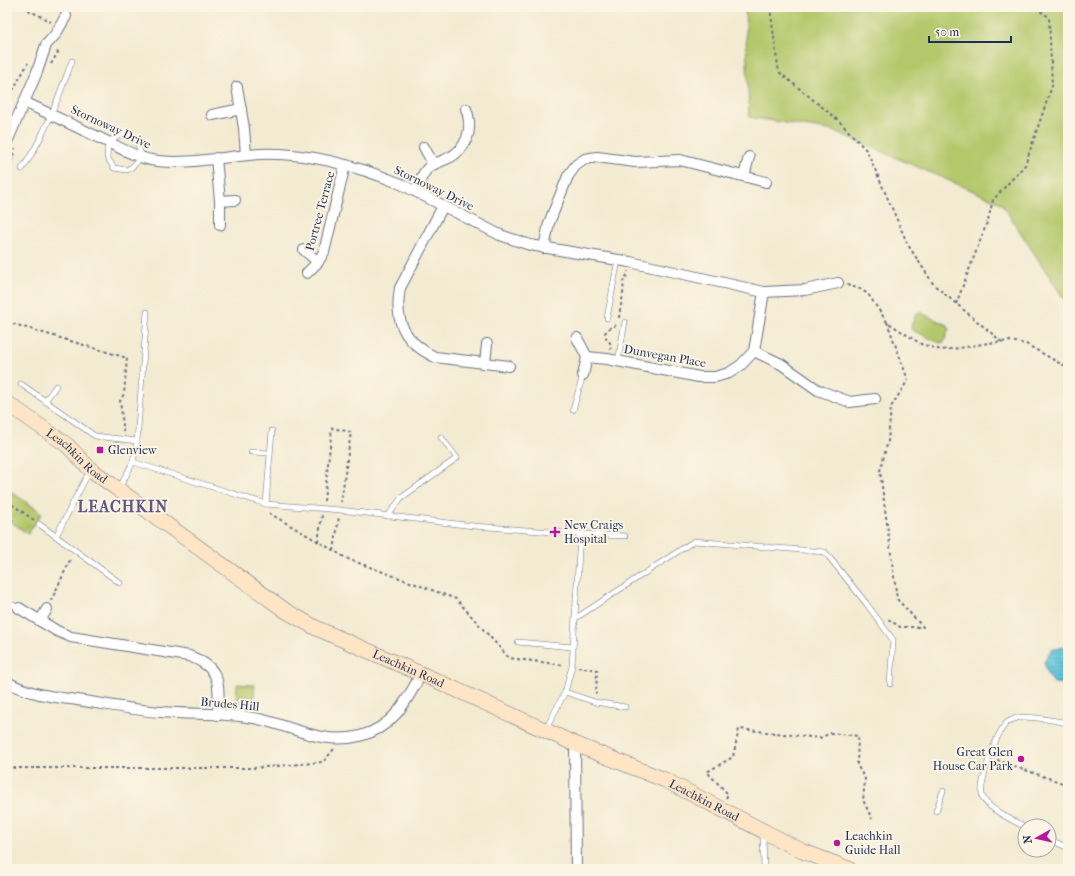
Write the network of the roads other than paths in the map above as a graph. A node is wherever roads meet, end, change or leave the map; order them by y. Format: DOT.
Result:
graph roads {
  1 [pos="66,16"];
  2 [pos="72,61"];
  3 [pos="237,87"];
  4 [pos="24,102"];
  5 [pos="241,109"];
  6 [pos="466,109"];
  7 [pos="52,115"];
  8 [pos="212,115"];
  9 [pos="7,142"];
  10 [pos="108,142"];
  11 [pos="424,147"];
  12 [pos="246,155"];
  13 [pos="141,157"];
  14 [pos="749,157"];
  15 [pos="216,158"];
  16 [pos="433,164"];
  17 [pos="345,165"];
  18 [pos="22,169"];
  19 [pos="744,176"];
  20 [pos="766,182"];
  21 [pos="416,191"];
  22 [pos="235,200"];
  23 [pos="220,201"];
  24 [pos="443,206"];
  25 [pos="220,225"];
  26 [pos="544,248"];
  27 [pos="304,250"];
  28 [pos="618,260"];
  29 [pos="318,262"];
  30 [pos="307,273"];
  31 [pos="838,283"];
  32 [pos="764,292"];
  33 [pos="146,312"];
  34 [pos="607,318"];
  35 [pos="625,322"];
  36 [pos="577,338"];
  37 [pos="487,344"];
  38 [pos="754,351"];
  39 [pos="587,357"];
  40 [pos="618,362"];
  41 [pos="485,363"];
  42 [pos="509,366"];
  43 [pos="583,375"];
  44 [pos="21,384"];
  45 [pos="56,386"];
  46 [pos="875,399"];
  47 [pos="45,401"];
  48 [pos="7,403"];
  49 [pos="573,410"];
  50 [pos="272,431"];
  51 [pos="441,437"];
  52 [pos="136,441"];
  53 [pos="251,452"];
  54 [pos="270,453"];
  55 [pos="133,462"];
  56 [pos="90,469"];
  57 [pos="119,490"];
  58 [pos="266,504"];
  59 [pos="388,516"];
  60 [pos="40,524"];
  61 [pos="580,534"];
  62 [pos="56,536"];
  63 [pos="625,536"];
  64 [pos="120,583"];
  65 [pos="7,602"];
  66 [pos="18,608"];
  67 [pos="47,609"];
  68 [pos="576,618"];
  69 [pos="40,621"];
  70 [pos="518,642"];
  71 [pos="572,647"];
  72 [pos="421,674"];
  73 [pos="7,682"];
  74 [pos="890,684"];
  75 [pos="565,692"];
  76 [pos="625,707"];
  77 [pos="218,715"];
  78 [pos="1068,722"];
  79 [pos="546,730"];
  80 [pos="575,744"];
  81 [pos="942,791"];
  82 [pos="936,811"];
  83 [pos="1017,822"];
  84 [pos="763,832"];
  85 [pos="1057,843"];
  86 [pos="1068,848"];
  87 [pos="576,869"];
  88 [pos="764,869"];
  89 [pos="849,869"];
  1 -- 4 [label="street"];
  2 -- 7 [label="lane"];
  3 -- 5 [label="street"];
  4 -- 7 [label="street, Stornoway Drive"];
  4 -- 9 [label="street"];
  5 -- 8 [label="street"];
  5 -- 12 [label="street"];
  6 -- 16 [label="street"];
  7 -- 10 [label="street, Stornoway Drive"];
  7 -- 18 [label="lane"];
  10 -- 13 [label="street, Stornoway Drive"];
  10 -- 13 [label="lane"];
  10 -- 13 [label="lane"];
  11 -- 16 [label="street"];
  12 -- 15 [label="street, Stornoway Drive"];
  12 -- 17 [label="street, Stornoway Drive"];
  13 -- 15 [label="street, Stornoway Drive"];
  14 -- 19 [label="street"];
  15 -- 23 [label="street"];
  16 -- 21 [label="street"];
  17 -- 21 [label="street, Stornoway Drive"];
  17 -- 29 [label="street, Portree Terrace"];
  19 -- 20 [label="street"];
  19 -- 26 [label="street"];
  21 -- 24 [label="street, Stornoway Drive"];
  22 -- 23 [label="street"];
  23 -- 25 [label="street"];
  24 -- 26 [label="street, Stornoway Drive"];
  24 -- 41 [label="street"];
  26 -- 28 [label="street, Stornoway Drive"];
  27 -- 29 [label="street, Portree Terrace"];
  28 -- 32 [label="street, Stornoway Drive"];
  28 -- 34 [label="lane"];
  29 -- 30 [label="street, Portree Terrace"];
  31 -- 32 [label="street, Stornoway Drive"];
  32 -- 38 [label="street"];
  33 -- 52 [label="lane"];
  35 -- 40 [label="lane"];
  36 -- 39 [label="street"];
  37 -- 41 [label="street"];
  38 -- 40 [label="street, Dunvegan Place"];
  38 -- 46 [label="street"];
  39 -- 40 [label="street, Dunvegan Place"];
  39 -- 43 [label="street"];
  41 -- 42 [label="street"];
  43 -- 49 [label="lane"];
  44 -- 47 [label="lane"];
  45 -- 47 [label="lane"];
  47 -- 52 [label="lane"];
  48 -- 56 [label="street, Leachkin Road"];
  50 -- 54 [label="lane"];
  51 -- 59 [label="lane"];
  52 -- 55 [label="lane"];
  53 -- 54 [label="lane"];
  54 -- 58 [label="lane"];
  55 -- 57 [label="lane"];
  55 -- 58 [label="lane"];
  56 -- 57 [label="street, Leachkin Road"];
  56 -- 62 [label="lane"];
  57 -- 72 [label="street, Leachkin Road"];
  58 -- 59 [label="lane"];
  59 -- 61 [label="lane"];
  60 -- 62 [label="lane"];
  61 -- 63 [label="lane"];
  61 -- 68 [label="lane"];
  62 -- 64 [label="lane"];
  65 -- 66 [label="lane"];
  66 -- 69 [label="street"];
  67 -- 69 [label="street"];
  68 -- 71 [label="lane"];
  68 -- 74 [label="lane"];
  69 -- 77 [label="street"];
  70 -- 71 [label="lane"];
  71 -- 75 [label="lane"];
  72 -- 77 [label="street, Brudes Hill"];
  72 -- 79 [label="street, Leachkin Road"];
  73 -- 77 [label="street, Brudes Hill"];
  75 -- 76 [label="lane"];
  75 -- 79 [label="lane"];
  78 -- 83 [label="lane"];
  79 -- 80 [label="street, Leachkin Road"];
  80 -- 84 [label="street, Leachkin Road"];
  80 -- 87 [label="street"];
  81 -- 82 [label="lane"];
  84 -- 88 [label="lane"];
  84 -- 89 [label="street, Leachkin Road"];
  85 -- 86 [label="lane"];
}
